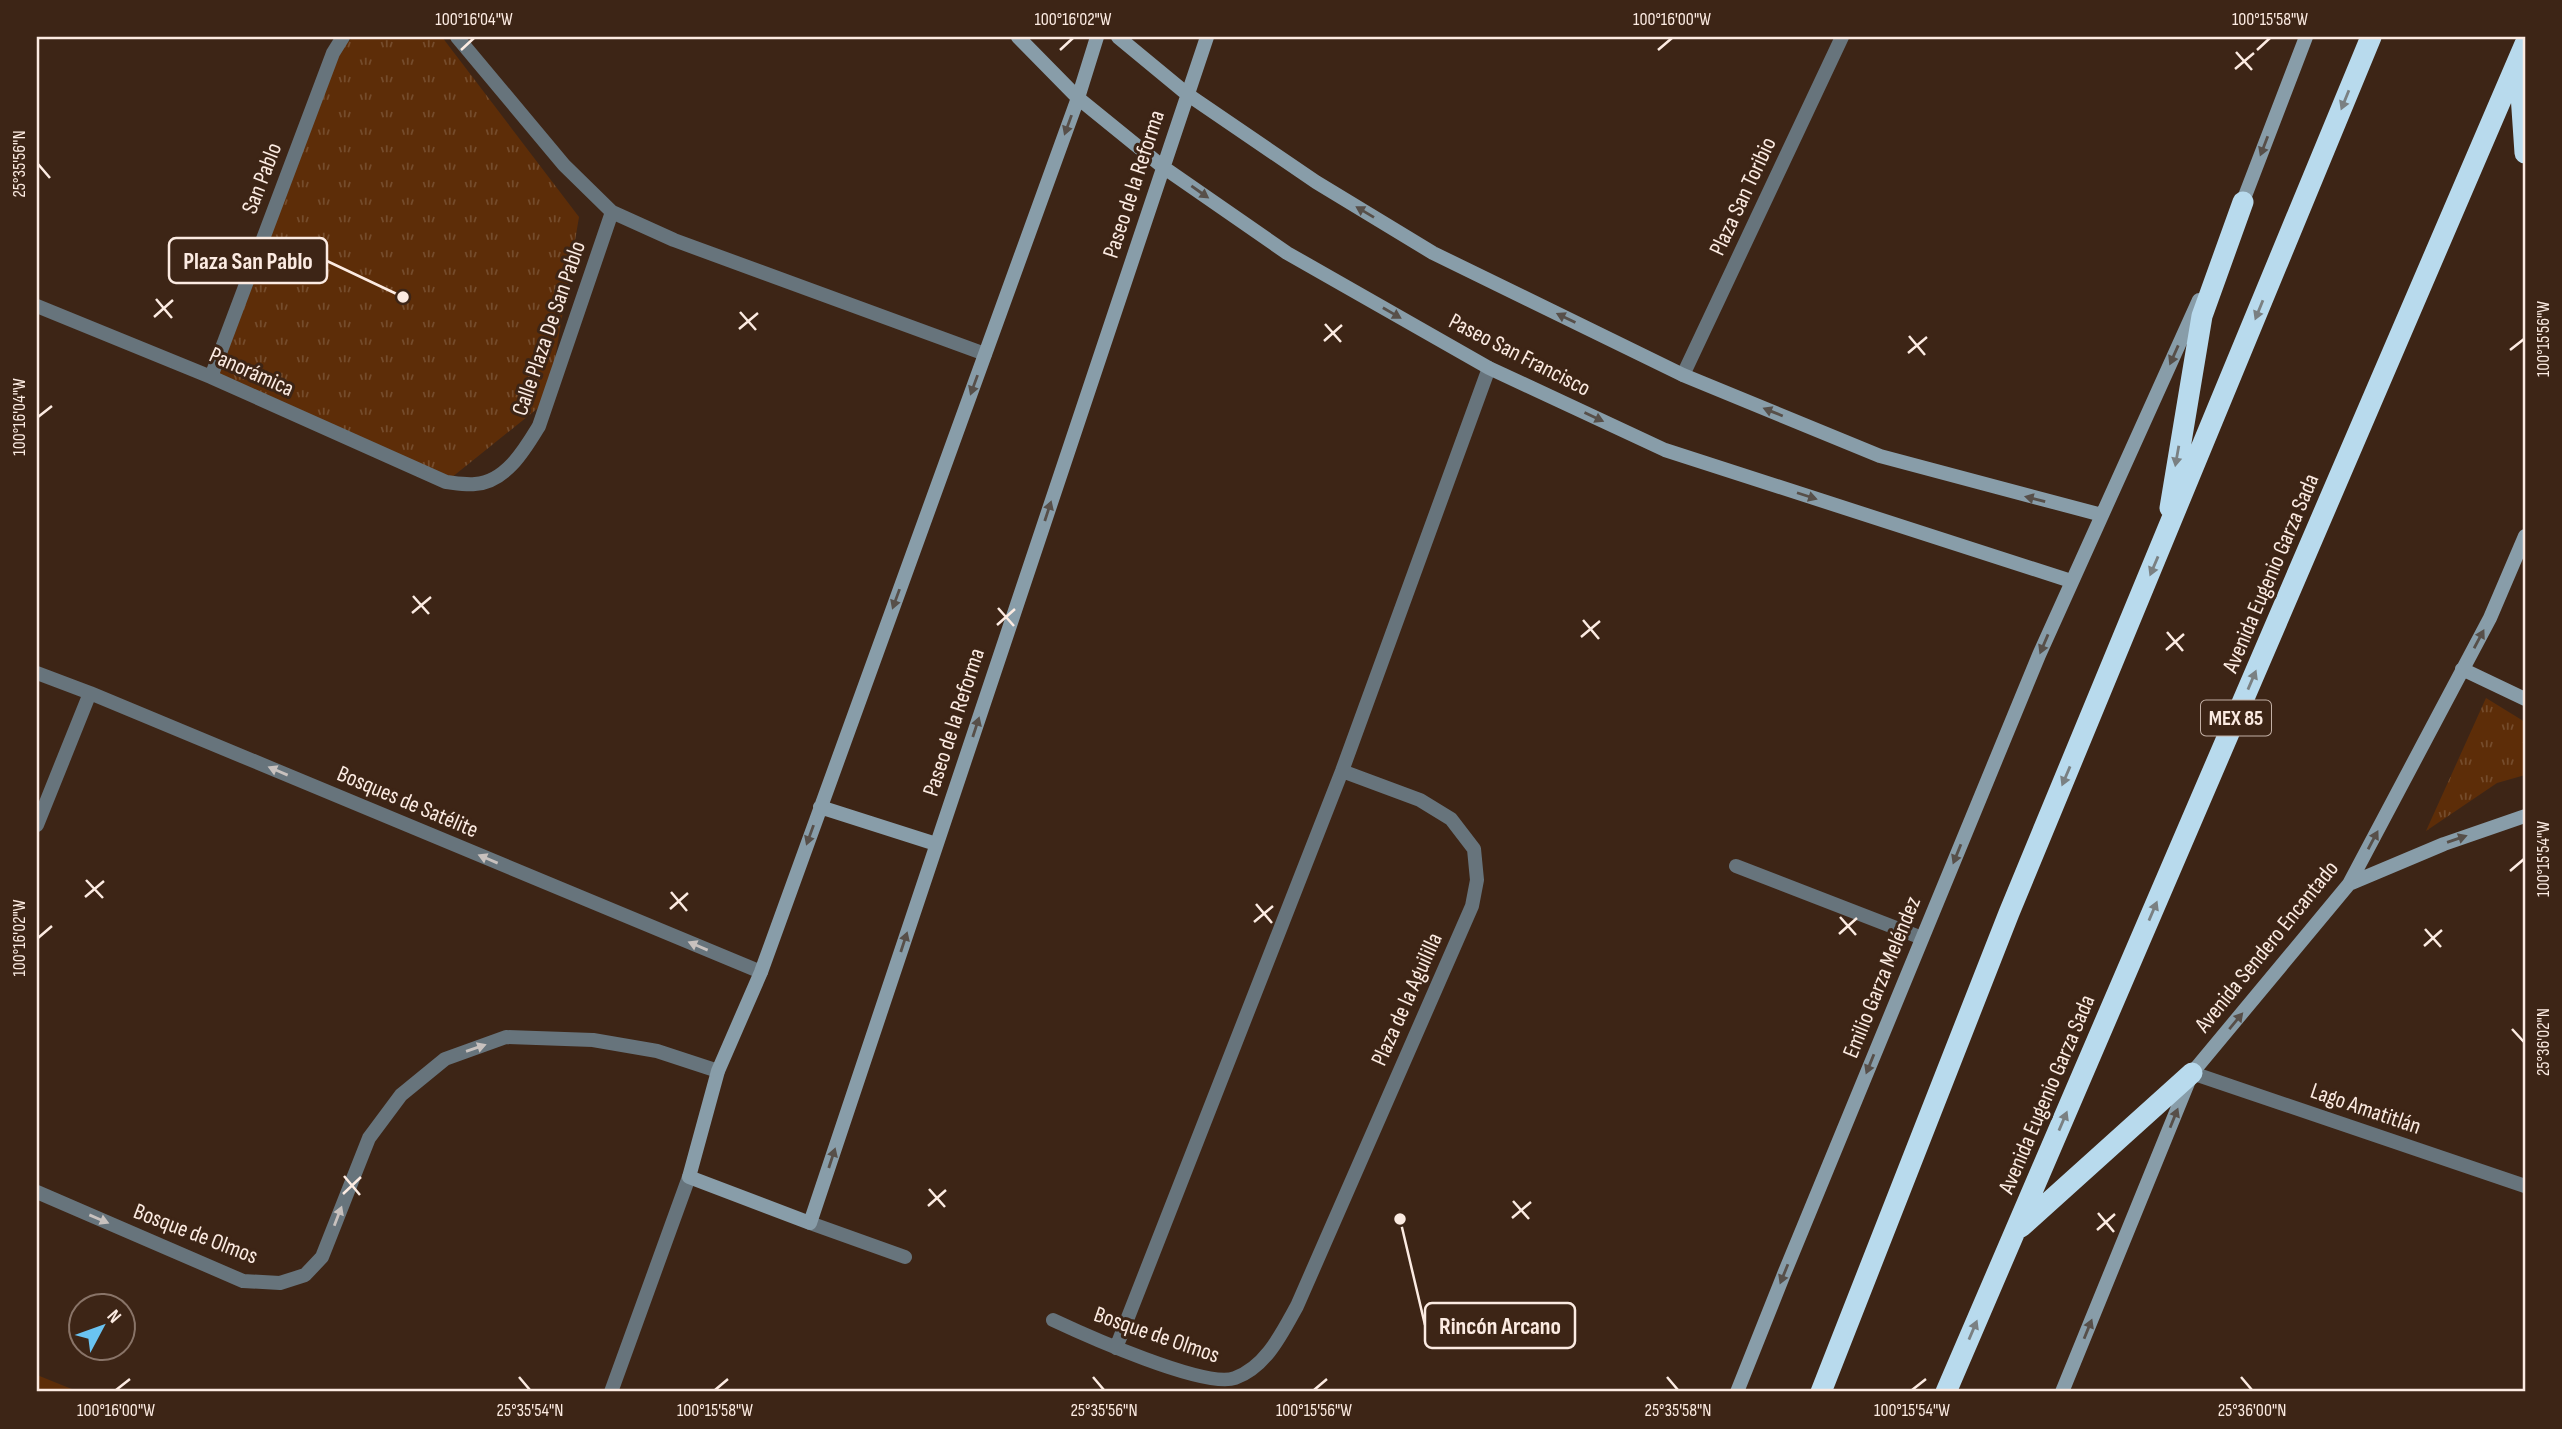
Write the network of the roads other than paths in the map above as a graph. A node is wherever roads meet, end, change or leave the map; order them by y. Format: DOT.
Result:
graph roads {
  1 [pos="343,37"];
  2 [pos="457,37"];
  3 [pos="1018,37"];
  4 [pos="1097,37"];
  5 [pos="1118,37"];
  6 [pos="1207,37"];
  7 [pos="1842,37"];
  8 [pos="2306,37"];
  9 [pos="2371,37"];
  10 [pos="2522,52"];
  11 [pos="1187,93"];
  12 [pos="1077,97"];
  13 [pos="2525,153"];
  14 [pos="1163,167"];
  15 [pos="2243,202"];
  16 [pos="612,212"];
  17 [pos="37,306"];
  18 [pos="985,354"];
  19 [pos="1489,368"];
  20 [pos="1683,375"];
  21 [pos="211,377"];
  22 [pos="446,482"];
  23 [pos="2102,515"];
  24 [pos="2525,536"];
  25 [pos="2165,538"];
  26 [pos="2071,581"];
  27 [pos="2462,669"];
  28 [pos="37,673"];
  29 [pos="90,693"];
  30 [pos="2525,699"];
  31 [pos="1342,771"];
  32 [pos="820,807"];
  33 [pos="2525,816"];
  34 [pos="37,825"];
  35 [pos="936,844"];
  36 [pos="1736,866"];
  37 [pos="2349,884"];
  38 [pos="1922,938"];
  39 [pos="761,972"];
  40 [pos="718,1071"];
  41 [pos="2192,1073"];
  42 [pos="689,1177"];
  43 [pos="2525,1186"];
  44 [pos="37,1192"];
  45 [pos="810,1223"];
  46 [pos="2014,1233"];
  47 [pos="905,1257"];
  48 [pos="1297,1306"];
  49 [pos="1053,1320"];
  50 [pos="1116,1348"];
  51 [pos="611,1392"];
  52 [pos="1737,1392"];
  53 [pos="1822,1392"];
  54 [pos="1946,1392"];
  55 [pos="2062,1392"];
  1 -- 21 [label="street, San Pablo"];
  2 -- 16 [label="street"];
  3 -- 12 [label="street, Paseo San Francisco"];
  4 -- 12 [label="street"];
  5 -- 11 [label="street"];
  6 -- 11 [label="street, Paseo de la Reforma"];
  7 -- 20 [label="street, Plaza San Toribio"];
  8 -- 15 [label="street, one-way"];
  9 -- 25 [label="highway, one-way"];
  10 -- 13 [label="highway"];
  46 -- 10 [label="highway, Avenida Eugenio Garza Sada / MEX 85, one-way"];
  11 -- 14 [label="street, Paseo de la Reforma"];
  20 -- 11 [label="street, one-way"];
  12 -- 14 [label="street, Paseo San Francisco"];
  12 -- 18 [label="street, one-way"];
  14 -- 19 [label="street, Paseo San Francisco, one-way"];
  35 -- 14 [label="street, Paseo de la Reforma, one-way"];
  15 -- 23 [label="street, one-way"];
  15 -- 25 [label="highway, one-way"];
  16 -- 18 [label="street"];
  16 -- 22 [label="street, Calle Plaza De San Pablo"];
  17 -- 21 [label="street, Panorámica"];
  18 -- 32 [label="street, one-way"];
  19 -- 26 [label="street, Paseo San Francisco, one-way"];
  19 -- 31 [label="street"];
  23 -- 20 [label="street, one-way"];
  21 -- 22 [label="street, Panorámica"];
  23 -- 26 [label="street"];
  27 -- 24 [label="street, Avenida Sendero Encantado, one-way"];
  25 -- 53 [label="highway, one-way"];
  26 -- 38 [label="street, Emilio Garza Meléndez, one-way"];
  27 -- 30 [label="street"];
  37 -- 27 [label="street, Avenida Sendero Encantado, one-way"];
  28 -- 29 [label="street, Bosques de Satélite"];
  29 -- 34 [label="street"];
  39 -- 29 [label="street, Bosques de Satélite, one-way"];
  31 -- 48 [label="street, Plaza de la Aguililla"];
  31 -- 50 [label="street"];
  32 -- 35 [label="street"];
  32 -- 39 [label="street, one-way"];
  37 -- 33 [label="street, one-way"];
  45 -- 35 [label="street, Paseo de la Reforma, one-way"];
  36 -- 38 [label="street"];
  41 -- 37 [label="street, Avenida Sendero Encantado, one-way"];
  38 -- 52 [label="street, Emilio Garza Meléndez, one-way"];
  39 -- 40 [label="street"];
  40 -- 42 [label="street"];
  44 -- 40 [label="street, Bosque de Olmos, one-way"];
  41 -- 43 [label="street, Lago Amatitlán"];
  41 -- 46 [label="highway"];
  55 -- 41 [label="street, Avenida Sendero Encantado, one-way"];
  42 -- 45 [label="street"];
  42 -- 51 [label="street"];
  45 -- 47 [label="street"];
  54 -- 46 [label="highway, Avenida Eugenio Garza Sada / MEX 85, one-way"];
  48 -- 50 [label="street, Bosque de Olmos"];
  49 -- 50 [label="street, Bosque de Olmos"];
}
